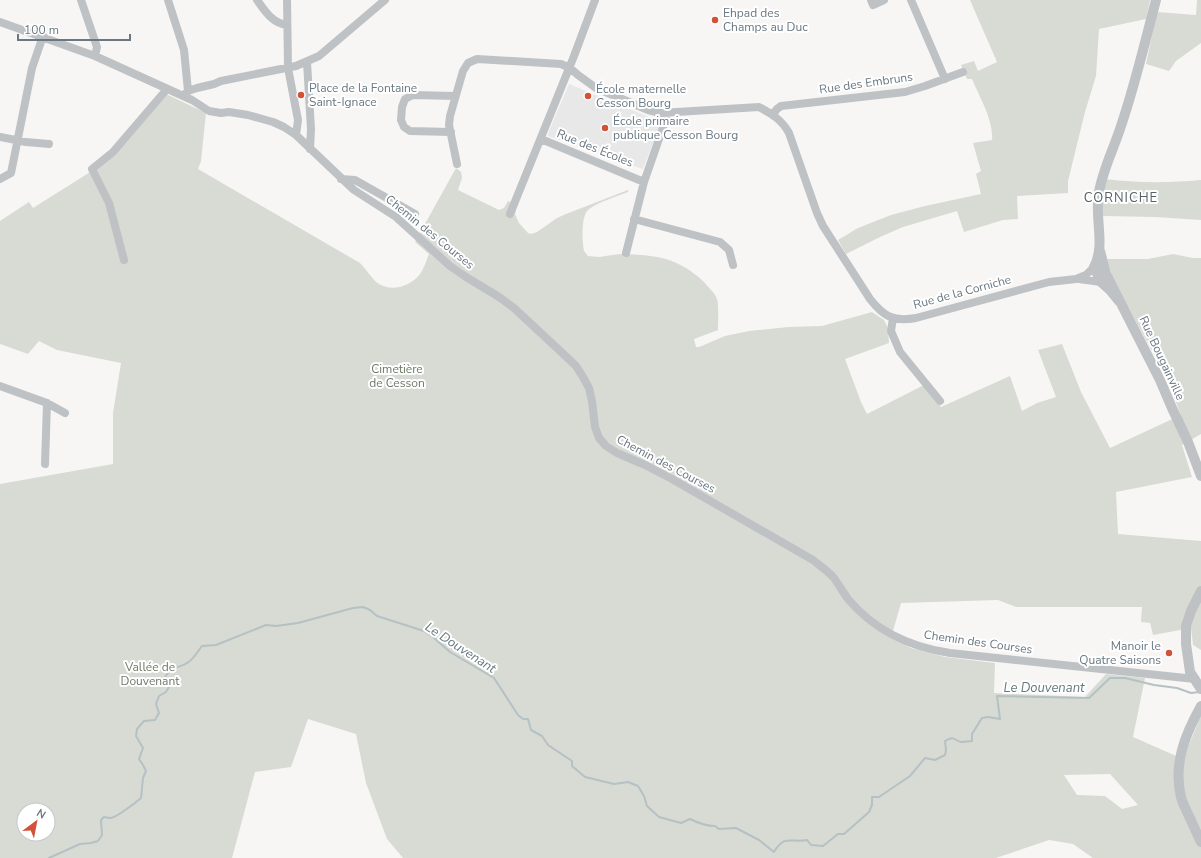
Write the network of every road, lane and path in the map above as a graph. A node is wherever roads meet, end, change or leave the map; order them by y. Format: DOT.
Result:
graph roads {
  1 [pos="81,0"];
  2 [pos="168,0"];
  3 [pos="257,0"];
  4 [pos="287,0"];
  5 [pos="386,0"];
  6 [pos="595,0"];
  7 [pos="884,0"];
  8 [pos="910,0"];
  9 [pos="1156,0"];
  10 [pos="872,2"];
  11 [pos="0,22"];
  12 [pos="287,25"];
  13 [pos="42,36"];
  14 [pos="95,56"];
  15 [pos="307,62"];
  16 [pos="288,68"];
  17 [pos="570,68"];
  18 [pos="963,72"];
  19 [pos="945,79"];
  20 [pos="167,89"];
  21 [pos="186,93"];
  22 [pos="455,96"];
  23 [pos="666,112"];
  24 [pos="773,114"];
  25 [pos="451,132"];
  26 [pos="296,135"];
  27 [pos="0,137"];
  28 [pos="541,139"];
  29 [pos="18,141"];
  30 [pos="49,144"];
  31 [pos="310,149"];
  32 [pos="457,164"];
  33 [pos="0,179"];
  34 [pos="341,179"];
  35 [pos="644,182"];
  36 [pos="415,214"];
  37 [pos="510,214"];
  38 [pos="634,219"];
  39 [pos="1100,251"];
  40 [pos="626,253"];
  41 [pos="124,260"];
  42 [pos="733,265"];
  43 [pos="1094,267"];
  44 [pos="1104,278"];
  45 [pos="1076,279"];
  46 [pos="893,318"];
  47 [pos="0,386"];
  48 [pos="940,401"];
  49 [pos="46,403"];
  50 [pos="65,414"];
  51 [pos="45,464"];
  52 [pos="1201,476"];
  53 [pos="1201,591"];
  54 [pos="1195,679"];
  55 [pos="1201,689"];
  56 [pos="1201,706"];
  57 [pos="1201,842"];
  1 -- 14 [label="street"];
  2 -- 21 [label="street"];
  3 -- 12 [label="street"];
  4 -- 12 [label="street"];
  5 -- 15 [label="street"];
  6 -- 17 [label="street, Rue des Écoles"];
  7 -- 10 [label="street"];
  8 -- 19 [label="street"];
  9 -- 39 [label="street"];
  11 -- 13 [label="street, Chemin des Courses"];
  12 -- 16 [label="street"];
  13 -- 14 [label="street, Chemin des Courses"];
  13 -- 29 [label="street"];
  14 -- 20 [label="street, Chemin des Courses"];
  15 -- 16 [label="street"];
  15 -- 31 [label="street"];
  16 -- 21 [label="street"];
  16 -- 26 [label="street"];
  17 -- 22 [label="street"];
  17 -- 23 [label="street"];
  17 -- 28 [label="street, Rue des Écoles"];
  18 -- 19 [label="street, Rue des Embruns"];
  19 -- 24 [label="street, Rue des Embruns"];
  20 -- 21 [label="street, Chemin des Courses"];
  20 -- 41 [label="street"];
  21 -- 26 [label="street, Chemin des Courses"];
  22 -- 25 [label="street"];
  22 -- 25 [label="street"];
  23 -- 24 [label="street"];
  23 -- 35 [label="street"];
  24 -- 46 [label="street"];
  25 -- 32 [label="street"];
  26 -- 31 [label="street, Chemin des Courses"];
  27 -- 29 [label="street"];
  28 -- 35 [label="street, Rue des Écoles"];
  28 -- 37 [label="street"];
  29 -- 30 [label="street"];
  29 -- 33 [label="street"];
  31 -- 34 [label="street, Chemin des Courses"];
  34 -- 36 [label="street"];
  34 -- 54 [label="street, Chemin des Courses"];
  35 -- 38 [label="street"];
  38 -- 40 [label="street"];
  38 -- 42 [label="street"];
  39 -- 43 [label="street"];
  39 -- 44 [label="street, Rue Bougainville"];
  43 -- 44 [label="street"];
  43 -- 45 [label="street, Rue de la Corniche"];
  44 -- 45 [label="street"];
  44 -- 52 [label="street, Rue Bougainville"];
  45 -- 46 [label="street, Rue de la Corniche"];
  46 -- 48 [label="street"];
  47 -- 49 [label="street"];
  49 -- 50 [label="street"];
  49 -- 51 [label="street"];
  53 -- 54 [label="street"];
  54 -- 55 [label="street"];
  56 -- 57 [label="street"];
}
